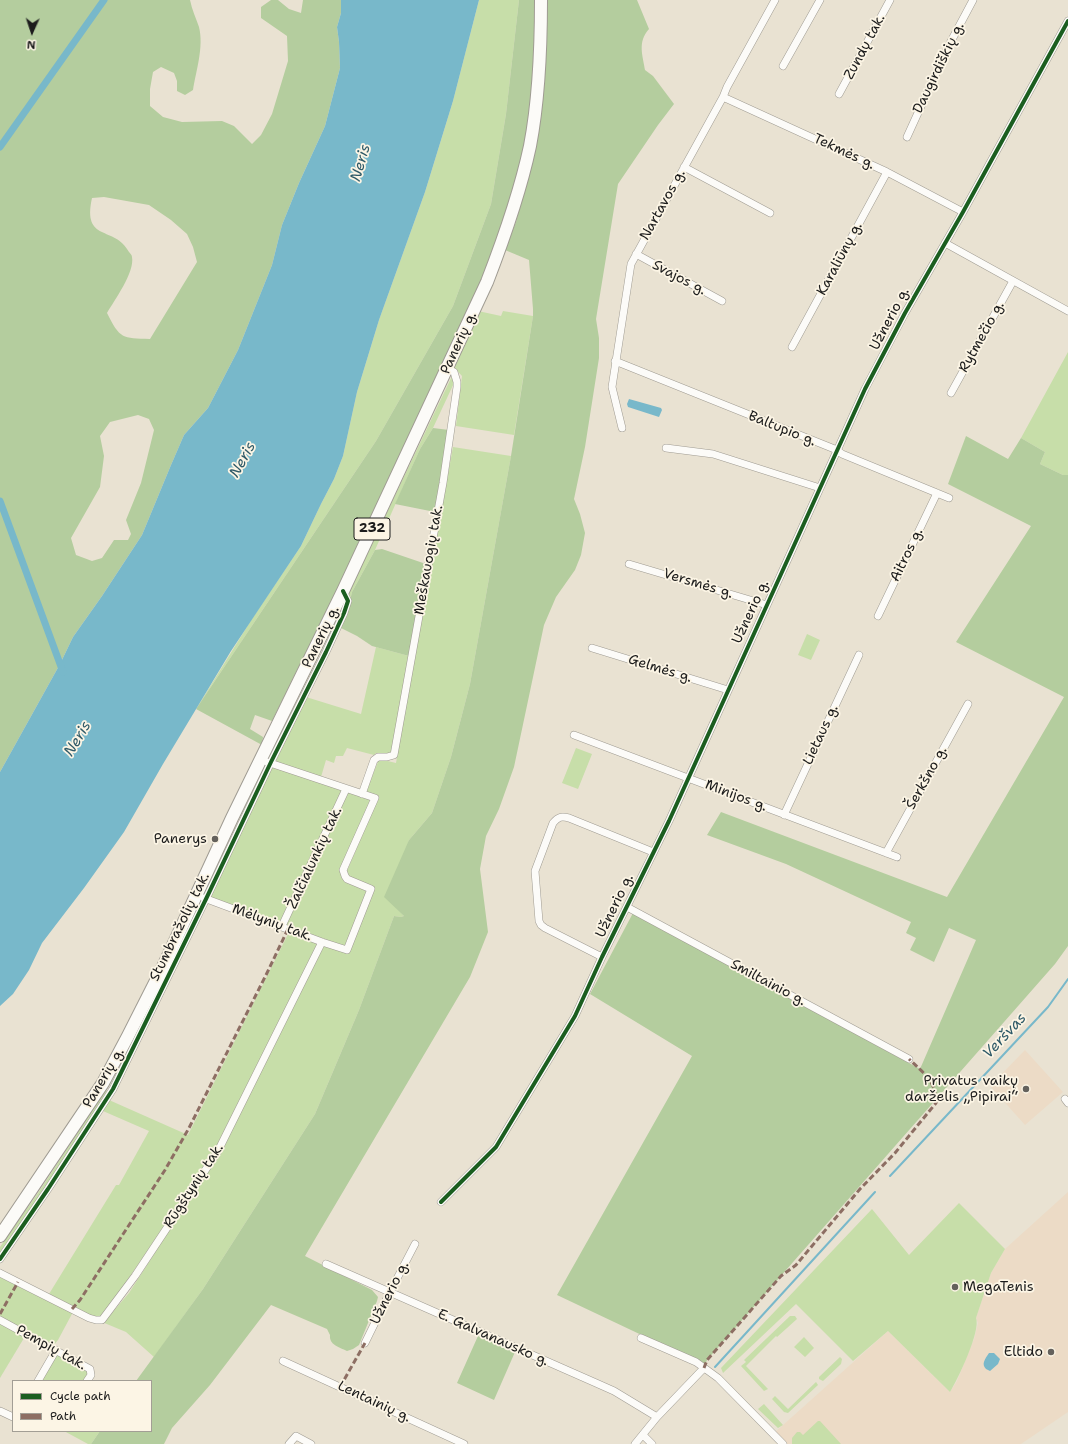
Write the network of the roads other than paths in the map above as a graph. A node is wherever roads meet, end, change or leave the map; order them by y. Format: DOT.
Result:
graph roads {
  1 [pos="541,0"];
  2 [pos="775,0"];
  3 [pos="820,0"];
  4 [pos="890,0"];
  5 [pos="973,0"];
  6 [pos="1068,21"];
  7 [pos="783,66"];
  8 [pos="839,94"];
  9 [pos="723,97"];
  10 [pos="907,137"];
  11 [pos="684,167"];
  12 [pos="887,172"];
  13 [pos="963,212"];
  14 [pos="770,213"];
  15 [pos="945,243"];
  16 [pos="636,254"];
  17 [pos="1013,281"];
  18 [pos="722,301"];
  19 [pos="1068,311"];
  20 [pos="792,347"];
  21 [pos="615,361"];
  22 [pos="447,368"];
  23 [pos="951,394"];
  24 [pos="622,428"];
  25 [pos="666,448"];
  26 [pos="837,450"];
  27 [pos="820,488"];
  28 [pos="937,493"];
  29 [pos="949,498"];
  30 [pos="629,564"];
  31 [pos="767,605"];
  32 [pos="878,616"];
  33 [pos="592,648"];
  34 [pos="859,655"];
  35 [pos="728,690"];
  36 [pos="968,704"];
  37 [pos="574,735"];
  38 [pos="266,761"];
  39 [pos="688,778"];
  40 [pos="346,789"];
  41 [pos="362,794"];
  42 [pos="784,814"];
  43 [pos="654,852"];
  44 [pos="886,853"];
  45 [pos="897,857"];
  46 [pos="202,897"];
  47 [pos="627,907"];
  48 [pos="282,926"];
  49 [pos="322,942"];
  50 [pos="602,957"];
  51 [pos="909,1059"];
  52 [pos="441,1202"];
  53 [pos="0,1236"];
  54 [pos="415,1244"];
  55 [pos="0,1258"];
  56 [pos="326,1264"];
  57 [pos="0,1273"];
  58 [pos="390,1292"];
  59 [pos="0,1320"];
  60 [pos="641,1338"];
  61 [pos="365,1343"];
  62 [pos="56,1350"];
  63 [pos="283,1361"];
  64 [pos="704,1368"];
  65 [pos="39,1380"];
  66 [pos="88,1380"];
  67 [pos="0,1411"];
  68 [pos="12,1417"];
  69 [pos="657,1418"];
  70 [pos="643,1435"];
  71 [pos="289,1444"];
  72 [pos="311,1444"];
  73 [pos="464,1444"];
  74 [pos="634,1444"];
  75 [pos="652,1444"];
  76 [pos="783,1444"];
  1 -- 22 [label="main road, Panerių g. / 232"];
  2 -- 9 [label="street, Nartavos g."];
  3 -- 7 [label="street"];
  4 -- 8 [label="street, Zundų tak."];
  5 -- 10 [label="street, Daugirdiškių g."];
  6 -- 13 [label="street, Užnerio g."];
  9 -- 11 [label="street, Nartavos g."];
  9 -- 12 [label="street, Tekmės g."];
  11 -- 14 [label="street"];
  11 -- 16 [label="street, Nartavos g."];
  12 -- 13 [label="street, Tekmės g."];
  12 -- 20 [label="street, Karaliūnų g."];
  13 -- 15 [label="street, Užnerio g."];
  15 -- 17 [label="street"];
  15 -- 26 [label="street, Užnerio g."];
  16 -- 18 [label="street, Svajos g."];
  16 -- 21 [label="street, Nartavos g."];
  17 -- 19 [label="street"];
  17 -- 23 [label="street, Rytmečio g."];
  21 -- 24 [label="street, Nartavos g."];
  21 -- 26 [label="street, Baltupio g."];
  22 -- 38 [label="main road, Panerių g. / 232"];
  22 -- 41 [label="street, Meškauogių tak."];
  25 -- 27 [label="street"];
  26 -- 27 [label="street, Užnerio g."];
  26 -- 28 [label="street, Baltupio g."];
  27 -- 31 [label="street, Užnerio g."];
  28 -- 29 [label="street, Baltupio g."];
  28 -- 32 [label="street, Aitros g."];
  30 -- 31 [label="street, Versmės g."];
  31 -- 35 [label="street, Užnerio g."];
  33 -- 35 [label="street, Gelmės g."];
  34 -- 42 [label="street, Lietaus g."];
  35 -- 39 [label="street, Užnerio g."];
  36 -- 44 [label="street, Šerkšno g."];
  37 -- 39 [label="street, Minijos g."];
  38 -- 40 [label="street"];
  38 -- 46 [label="main road, Panerių g. / 232"];
  39 -- 42 [label="street, Minijos g."];
  39 -- 43 [label="street, Užnerio g."];
  40 -- 41 [label="street"];
  40 -- 48 [label="street, Žalčialunkių tak."];
  41 -- 49 [label="street, Mėlynių tak."];
  42 -- 44 [label="street, Minijos g."];
  43 -- 47 [label="street, Užnerio g."];
  43 -- 50 [label="street"];
  44 -- 45 [label="street, Minijos g."];
  46 -- 48 [label="street, Mėlynių tak."];
  46 -- 53 [label="main road, Panerių g. / 232"];
  46 -- 55 [label="street, Stumbražolių tak."];
  47 -- 50 [label="street, Užnerio g."];
  47 -- 51 [label="street, Smiltainio g."];
  48 -- 49 [label="street, Mėlynių tak."];
  49 -- 57 [label="street, Rūgštynių tak."];
  50 -- 52 [label="street, Užnerio g."];
  54 -- 58 [label="street, Užnerio g."];
  56 -- 58 [label="street, E. Galvanausko g."];
  58 -- 61 [label="street, Užnerio g."];
  58 -- 69 [label="street, E. Galvanausko g."];
  59 -- 62 [label="street, Pempių tak."];
  60 -- 64 [label="street"];
  62 -- 65 [label="street"];
  62 -- 66 [label="street, Pempių tak."];
  63 -- 73 [label="street, Lentainių g."];
  64 -- 69 [label="street"];
  64 -- 76 [label="street"];
  67 -- 68 [label="street"];
  69 -- 70 [label="street"];
  70 -- 74 [label="street"];
  70 -- 75 [label="street"];
  71 -- 72 [label="street"];
}
